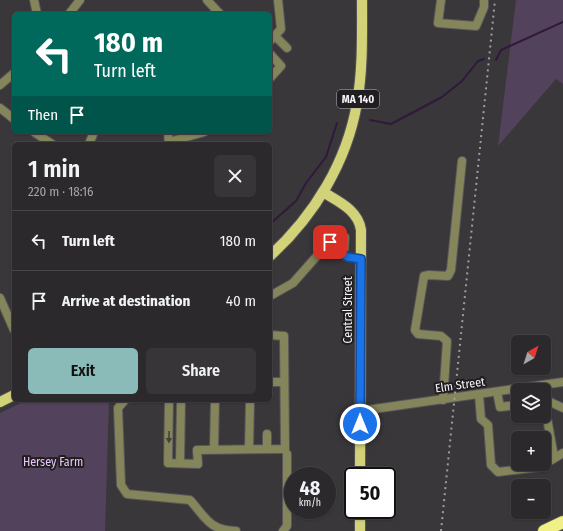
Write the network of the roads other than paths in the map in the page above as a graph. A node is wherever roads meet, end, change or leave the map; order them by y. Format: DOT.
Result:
graph roads {
  1 [pos="34,0"];
  2 [pos="80,0"];
  3 [pos="207,0"];
  4 [pos="278,0"];
  5 [pos="283,0"];
  6 [pos="362,0"];
  7 [pos="441,0"];
  8 [pos="484,0"];
  9 [pos="37,12"];
  10 [pos="71,12"];
  11 [pos="218,12"];
  12 [pos="280,12"];
  13 [pos="272,38"];
  14 [pos="287,48"];
  15 [pos="272,56"];
  16 [pos="12,75"];
  17 [pos="272,76"];
  18 [pos="0,85"];
  19 [pos="0,108"];
  20 [pos="12,117"];
  21 [pos="37,134"];
  22 [pos="198,134"];
  23 [pos="49,142"];
  24 [pos="172,142"];
  25 [pos="462,160"];
  26 [pos="323,192"];
  27 [pos="330,242"];
  28 [pos="272,254"];
  29 [pos="344,254"];
  30 [pos="361,259"];
  31 [pos="272,295"];
  32 [pos="0,298"];
  33 [pos="12,325"];
  34 [pos="272,335"];
  35 [pos="272,382"];
  36 [pos="284,382"];
  37 [pos="563,382"];
  38 [pos="551,384"];
  39 [pos="511,390"];
  40 [pos="497,392"];
  41 [pos="479,395"];
  42 [pos="12,396"];
  43 [pos="443,400"];
  44 [pos="0,402"];
  45 [pos="123,402"];
  46 [pos="169,402"];
  47 [pos="182,402"];
  48 [pos="215,402"];
  49 [pos="250,402"];
  50 [pos="551,403"];
  51 [pos="511,406"];
  52 [pos="563,408"];
  53 [pos="360,411"];
  54 [pos="547,423"];
  55 [pos="267,434"];
  56 [pos="214,449"];
  57 [pos="249,449"];
  58 [pos="267,449"];
  59 [pos="563,453"];
  60 [pos="287,454"];
  61 [pos="554,458"];
  62 [pos="180,464"];
  63 [pos="360,467"];
  64 [pos="360,519"];
  65 [pos="563,522"];
  66 [pos="236,531"];
  67 [pos="283,531"];
  68 [pos="360,531"];
  69 [pos="544,531"];
  1 -- 9 [label="street"];
  2 -- 10 [label="street"];
  3 -- 11 [label="street"];
  4 -- 12 [label="street"];
  5 -- 12 [label="street"];
  6 -- 26 [label="main road, MA 140"];
  7 -- 8 [label="street"];
  12 -- 13 [label="street"];
  13 -- 14 [label="street"];
  15 -- 17 [label="street"];
  16 -- 18 [label="street"];
  19 -- 20 [label="street"];
  21 -- 23 [label="street"];
  22 -- 24 [label="street"];
  25 -- 43 [label="street"];
  26 -- 28 [label="main road, MA 140"];
  26 -- 30 [label="main road, Central Street"];
  27 -- 29 [label="street"];
  27 -- 29 [label="street"];
  27 -- 31 [label="street"];
  29 -- 30 [label="street"];
  30 -- 53 [label="main road, Central Street"];
  32 -- 33 [label="street"];
  34 -- 36 [label="street"];
  35 -- 36 [label="street"];
  36 -- 58 [label="street"];
  37 -- 38 [label="street, Elm Street"];
  39 -- 40 [label="street, Elm Street"];
  40 -- 41 [label="street, Elm Street"];
  40 -- 51 [label="street"];
  41 -- 43 [label="street, Elm Street"];
  41 -- 61 [label="street"];
  42 -- 44 [label="main road"];
  43 -- 53 [label="street, Elm Street"];
  45 -- 66 [label="street"];
  46 -- 62 [label="street, one-way"];
  47 -- 62 [label="street"];
  48 -- 56 [label="street"];
  49 -- 57 [label="street"];
  50 -- 52 [label="street"];
  53 -- 63 [label="main road, Central Street"];
  54 -- 61 [label="street"];
  55 -- 58 [label="street"];
  56 -- 57 [label="street"];
  56 -- 62 [label="street"];
  57 -- 58 [label="street"];
  59 -- 61 [label="street"];
  60 -- 67 [label="street"];
  64 -- 68 [label="main road"];
  65 -- 69 [label="highway"];
}
